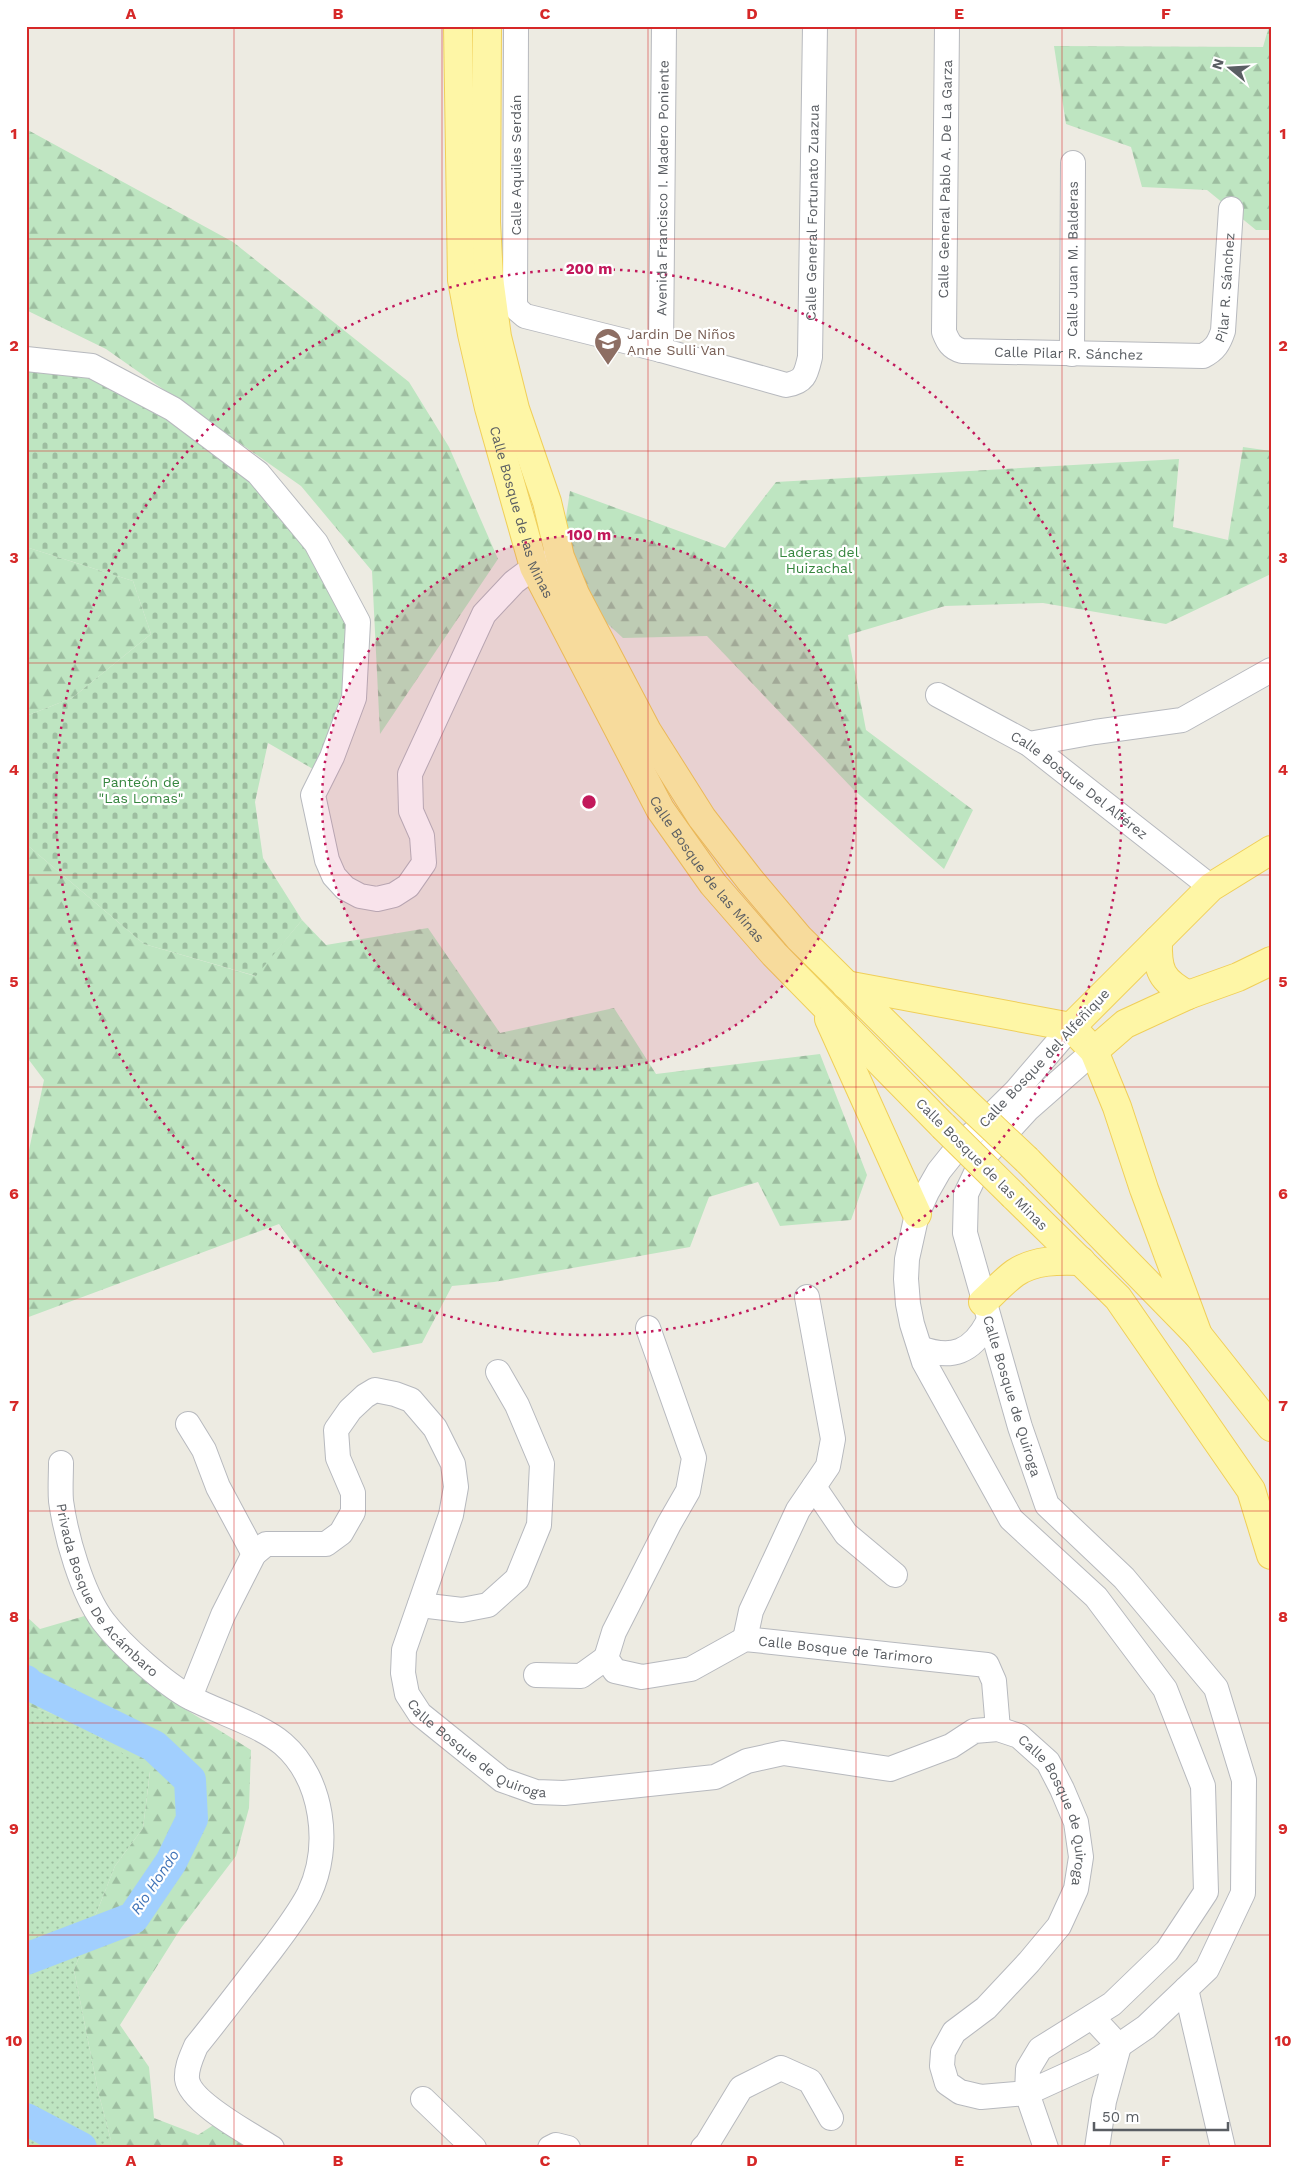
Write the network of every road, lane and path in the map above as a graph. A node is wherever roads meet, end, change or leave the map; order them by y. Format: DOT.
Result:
graph roads {
  1 [pos="458,26"];
  2 [pos="487,26"];
  3 [pos="516,26"];
  4 [pos="664,26"];
  5 [pos="815,26"];
  6 [pos="947,26"];
  7 [pos="1073,163"];
  8 [pos="1231,209"];
  9 [pos="944,332"];
  10 [pos="662,350"];
  11 [pos="1072,354"];
  12 [pos="1203,356"];
  13 [pos="26,359"];
  14 [pos="560,557"];
  15 [pos="534,567"];
  16 [pos="1271,670"];
  17 [pos="938,695"];
  18 [pos="1029,744"];
  19 [pos="1271,850"];
  20 [pos="1211,887"];
  21 [pos="1158,940"];
  22 [pos="1271,961"];
  23 [pos="846,985"];
  24 [pos="1188,995"];
  25 [pos="821,1002"];
  26 [pos="1071,1027"];
  27 [pos="1094,1051"];
  28 [pos="917,1214"];
  29 [pos="1081,1261"];
  30 [pos="807,1297"];
  31 [pos="986,1312"];
  32 [pos="648,1328"];
  33 [pos="1198,1335"];
  34 [pos="920,1348"];
  35 [pos="498,1372"];
  36 [pos="188,1424"];
  37 [pos="1271,1427"];
  38 [pos="60,1463"];
  39 [pos="814,1487"];
  40 [pos="254,1554"];
  41 [pos="1271,1555"];
  42 [pos="895,1575"];
  43 [pos="420,1606"];
  44 [pos="745,1639"];
  45 [pos="610,1664"];
  46 [pos="536,1675"];
  47 [pos="190,1697"];
  48 [pos="998,1729"];
  49 [pos="1186,1989"];
  50 [pos="1092,2017"];
  51 [pos="1119,2046"];
  52 [pos="1027,2094"];
  53 [pos="423,2099"];
  54 [pos="831,2118"];
  55 [pos="272,2148"];
  56 [pos="474,2148"];
  57 [pos="550,2148"];
  58 [pos="568,2148"];
  59 [pos="703,2148"];
  60 [pos="1046,2148"];
  61 [pos="1097,2148"];
  62 [pos="1223,2148"];
  1 -- 15 [label="main road, Calle Bosque de las Minas"];
  2 -- 14 [label="main road, Calle Bosque de las Minas"];
  3 -- 10 [label="street, Calle Aquiles Serdán"];
  4 -- 10 [label="street, Avenida Francisco I. Madero Poniente"];
  5 -- 10 [label="street, Calle General Fortunato Zuazua"];
  6 -- 9 [label="street, Calle General Pablo A. De La Garza"];
  7 -- 11 [label="street, Calle Juan M. Balderas"];
  8 -- 12 [label="street, Pilar R. Sánchez"];
  9 -- 11 [label="street, Calle Pilar R. Sánchez"];
  11 -- 12 [label="street, Calle Pilar R. Sánchez"];
  13 -- 15 [label="street"];
  14 -- 15 [label="street"];
  14 -- 23 [label="main road, Calle Bosque de las Minas"];
  15 -- 25 [label="main road, Calle Bosque de las Minas"];
  16 -- 18 [label="street"];
  17 -- 18 [label="street, Calle Bosque Del Alférez"];
  18 -- 20 [label="street, Calle Bosque Del Alférez"];
  19 -- 20 [label="main road, Calle Bosque del Alfeñique"];
  20 -- 21 [label="main road, Calle Bosque del Alfeñique"];
  21 -- 24 [label="main road"];
  21 -- 26 [label="main road, Calle Bosque del Alfeñique"];
  22 -- 24 [label="main road, Calle Bosque del Alfeñique"];
  23 -- 26 [label="main road"];
  23 -- 33 [label="main road, Calle Bosque de las Minas, bridge"];
  24 -- 27 [label="main road, Calle Bosque del Alfeñique"];
  25 -- 28 [label="main road"];
  25 -- 29 [label="main road, Calle Bosque de las Minas, bridge"];
  26 -- 27 [label="main road"];
  26 -- 28 [label="street, Calle Bosque del Alfeñique"];
  27 -- 31 [label="street, Calle Bosque del Alfeñique"];
  27 -- 33 [label="main road"];
  28 -- 34 [label="street, Calle Bosque del Alfeñique"];
  29 -- 31 [label="main road"];
  29 -- 41 [label="main road, Calle Bosque de las Minas"];
  30 -- 39 [label="street"];
  31 -- 34 [label="street"];
  31 -- 49 [label="street, Calle Bosque de Quiroga"];
  32 -- 45 [label="street"];
  33 -- 37 [label="main road, Calle Bosque de las Minas"];
  34 -- 50 [label="street"];
  35 -- 43 [label="street"];
  36 -- 40 [label="street"];
  38 -- 47 [label="street, Privada Bosque De Acámbaro"];
  39 -- 42 [label="street"];
  39 -- 44 [label="street"];
  40 -- 43 [label="street, Calle Bosque de Quiroga"];
  40 -- 47 [label="street"];
  43 -- 48 [label="street, Calle Bosque de Quiroga"];
  44 -- 45 [label="street, Calle Bosque de Tarimoro"];
  44 -- 48 [label="street, Calle Bosque de Tarimoro"];
  45 -- 46 [label="street"];
  47 -- 55 [label="street"];
  48 -- 52 [label="street, Calle Bosque de Quiroga"];
  49 -- 51 [label="street, Calle Bosque de Quiroga"];
  49 -- 62 [label="street"];
  50 -- 51 [label="street"];
  50 -- 52 [label="street"];
  51 -- 52 [label="street, Calle Bosque de Quiroga"];
  51 -- 61 [label="street"];
  52 -- 60 [label="street"];
  53 -- 56 [label="street"];
  54 -- 59 [label="street"];
  57 -- 58 [label="street"];
}
